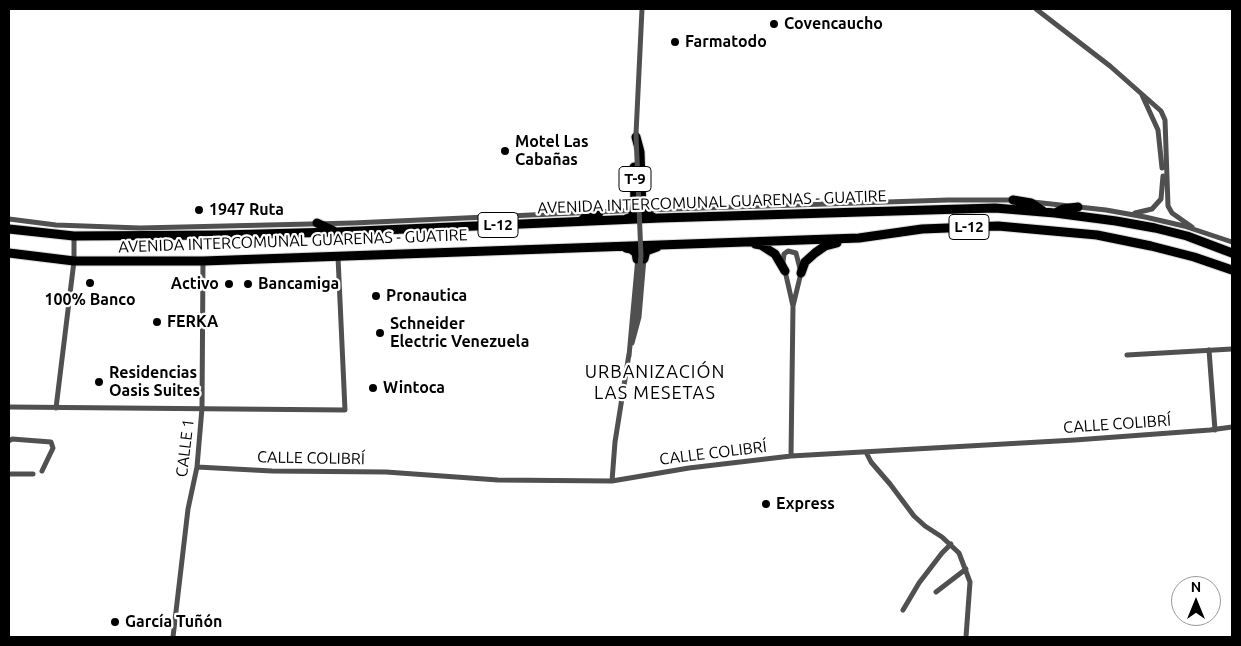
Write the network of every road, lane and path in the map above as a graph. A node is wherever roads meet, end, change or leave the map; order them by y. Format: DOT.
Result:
graph roads {
  1 [pos="642,9"];
  2 [pos="1036,9"];
  3 [pos="1141,92"];
  4 [pos="636,134"];
  5 [pos="1013,200"];
  6 [pos="1078,207"];
  7 [pos="638,210"];
  8 [pos="1045,212"];
  9 [pos="599,213"];
  10 [pos="1055,213"];
  11 [pos="1125,214"];
  12 [pos="660,218"];
  13 [pos="9,219"];
  14 [pos="625,219"];
  15 [pos="577,222"];
  16 [pos="317,223"];
  17 [pos="9,229"];
  18 [pos="1196,230"];
  19 [pos="336,232"];
  20 [pos="74,236"];
  21 [pos="859,238"];
  22 [pos="1232,242"];
  23 [pos="743,243"];
  24 [pos="670,244"];
  25 [pos="608,247"];
  26 [pos="9,253"];
  27 [pos="1232,253"];
  28 [pos="338,257"];
  29 [pos="640,259"];
  30 [pos="203,260"];
  31 [pos="74,262"];
  32 [pos="1232,270"];
  33 [pos="785,271"];
  34 [pos="800,272"];
  35 [pos="793,306"];
  36 [pos="632,342"];
  37 [pos="1232,349"];
  38 [pos="1209,350"];
  39 [pos="1127,355"];
  40 [pos="629,356"];
  41 [pos="9,407"];
  42 [pos="56,408"];
  43 [pos="202,408"];
  44 [pos="1232,427"];
  45 [pos="1215,430"];
  46 [pos="9,441"];
  47 [pos="866,452"];
  48 [pos="791,456"];
  49 [pos="197,467"];
  50 [pos="42,471"];
  51 [pos="9,474"];
  52 [pos="33,474"];
  53 [pos="612,481"];
  54 [pos="951,544"];
  55 [pos="966,568"];
  56 [pos="936,592"];
  57 [pos="903,610"];
  58 [pos="173,637"];
  59 [pos="966,637"];
  1 -- 4 [label="street"];
  2 -- 3 [label="street"];
  3 -- 11 [label="street"];
  3 -- 18 [label="street"];
  4 -- 7 [label="highway, T-9"];
  4 -- 36 [label="street, bridge"];
  5 -- 6 [label="street, AVENIDA INTERCOMUNAL GUARENAS - GUATIRE / L-12"];
  5 -- 7 [label="street, AVENIDA INTERCOMUNAL GUARENAS - GUATIRE / L-12"];
  5 -- 8 [label="highway"];
  6 -- 10 [label="highway"];
  6 -- 11 [label="street, AVENIDA INTERCOMUNAL GUARENAS - GUATIRE / L-12"];
  7 -- 9 [label="street, AVENIDA INTERCOMUNAL GUARENAS - GUATIRE / L-12"];
  7 -- 12 [label="highway"];
  7 -- 14 [label="highway, T-9"];
  8 -- 10 [label="highway, AVENIDA INTERCOMUNAL GUARENAS - GUATIRE / L-12"];
  8 -- 12 [label="highway, AVENIDA INTERCOMUNAL GUARENAS - GUATIRE / L-12"];
  9 -- 15 [label="highway"];
  9 -- 16 [label="street, AVENIDA INTERCOMUNAL GUARENAS - GUATIRE / L-12"];
  10 -- 27 [label="highway, AVENIDA INTERCOMUNAL GUARENAS - GUATIRE / L-12"];
  11 -- 18 [label="street, AVENIDA INTERCOMUNAL GUARENAS - GUATIRE / L-12"];
  12 -- 14 [label="highway, AVENIDA INTERCOMUNAL GUARENAS - GUATIRE / L-12"];
  13 -- 16 [label="street, AVENIDA INTERCOMUNAL GUARENAS - GUATIRE / L-12"];
  14 -- 15 [label="highway, AVENIDA INTERCOMUNAL GUARENAS - GUATIRE / L-12"];
  15 -- 19 [label="highway, AVENIDA INTERCOMUNAL GUARENAS - GUATIRE / L-12"];
  16 -- 19 [label="highway"];
  17 -- 20 [label="highway, AVENIDA INTERCOMUNAL GUARENAS - GUATIRE / L-12"];
  18 -- 22 [label="street, AVENIDA INTERCOMUNAL GUARENAS - GUATIRE / L-12"];
  19 -- 20 [label="highway, AVENIDA INTERCOMUNAL GUARENAS - GUATIRE / L-12"];
  20 -- 31 [label="street"];
  21 -- 23 [label="highway, AVENIDA INTERCOMUNAL GUARENAS - GUATIRE / L-12"];
  21 -- 32 [label="highway, AVENIDA INTERCOMUNAL GUARENAS - GUATIRE / L-12"];
  21 -- 34 [label="highway"];
  23 -- 24 [label="highway, AVENIDA INTERCOMUNAL GUARENAS - GUATIRE / L-12"];
  23 -- 33 [label="highway"];
  24 -- 25 [label="highway, AVENIDA INTERCOMUNAL GUARENAS - GUATIRE / L-12"];
  24 -- 29 [label="highway"];
  25 -- 28 [label="highway, AVENIDA INTERCOMUNAL GUARENAS - GUATIRE / L-12"];
  25 -- 29 [label="highway"];
  26 -- 31 [label="highway, AVENIDA INTERCOMUNAL GUARENAS - GUATIRE / L-12"];
  28 -- 30 [label="highway, AVENIDA INTERCOMUNAL GUARENAS - GUATIRE / L-12"];
  28 -- 43 [label="street"];
  29 -- 36 [label="street"];
  29 -- 40 [label="street"];
  30 -- 31 [label="highway, AVENIDA INTERCOMUNAL GUARENAS - GUATIRE / L-12"];
  30 -- 43 [label="street, CALLE 1"];
  31 -- 42 [label="street"];
  33 -- 34 [label="street"];
  33 -- 35 [label="street"];
  34 -- 35 [label="street"];
  35 -- 48 [label="street"];
  36 -- 40 [label="street"];
  37 -- 38 [label="street"];
  38 -- 39 [label="street"];
  38 -- 45 [label="street"];
  40 -- 53 [label="street"];
  41 -- 42 [label="street"];
  42 -- 43 [label="street"];
  43 -- 49 [label="street, CALLE 1"];
  44 -- 45 [label="street, CALLE COLIBRÍ"];
  45 -- 47 [label="street, CALLE COLIBRÍ"];
  46 -- 50 [label="street"];
  47 -- 48 [label="street, CALLE COLIBRÍ"];
  47 -- 54 [label="street"];
  48 -- 53 [label="street, CALLE COLIBRÍ"];
  49 -- 53 [label="street, CALLE COLIBRÍ"];
  49 -- 58 [label="street, CALLE 1"];
  51 -- 52 [label="street"];
  54 -- 55 [label="street"];
  54 -- 57 [label="street"];
  55 -- 56 [label="street"];
  55 -- 59 [label="street"];
}
